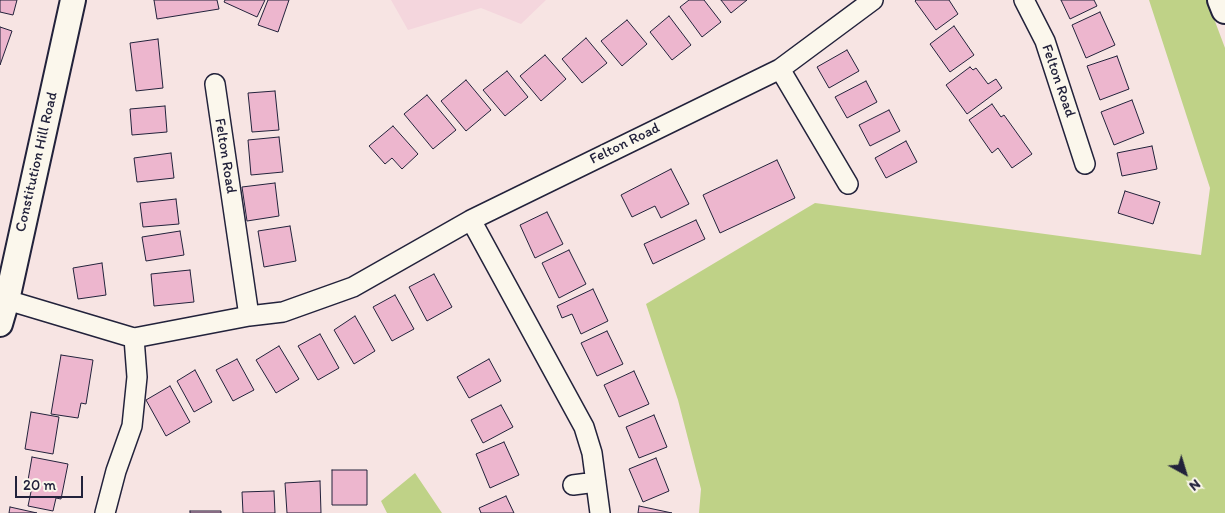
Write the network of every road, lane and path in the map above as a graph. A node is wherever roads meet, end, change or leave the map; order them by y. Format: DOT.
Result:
graph roads {
  1 [pos="73,0"];
  2 [pos="873,0"];
  3 [pos="1024,0"];
  4 [pos="1221,0"];
  5 [pos="1225,10"];
  6 [pos="780,69"];
  7 [pos="215,84"];
  8 [pos="1085,164"];
  9 [pos="848,184"];
  10 [pos="471,220"];
  11 [pos="7,300"];
  12 [pos="250,316"];
  13 [pos="0,324"];
  14 [pos="134,338"];
  15 [pos="596,482"];
  16 [pos="573,485"];
  17 [pos="105,513"];
  18 [pos="600,513"];
  1 -- 11 [label="street, Constitution Hill Road"];
  2 -- 6 [label="street, Felton Road"];
  3 -- 8 [label="street, Felton Road"];
  4 -- 5 [label="main road"];
  6 -- 9 [label="street"];
  6 -- 10 [label="street, Felton Road"];
  7 -- 12 [label="street, Felton Road"];
  10 -- 12 [label="street, Felton Road"];
  10 -- 15 [label="street"];
  11 -- 13 [label="street, Constitution Hill Road"];
  11 -- 14 [label="street, Felton Road"];
  12 -- 14 [label="street, Felton Road"];
  14 -- 17 [label="street"];
  15 -- 16 [label="street"];
  15 -- 18 [label="street"];
}
